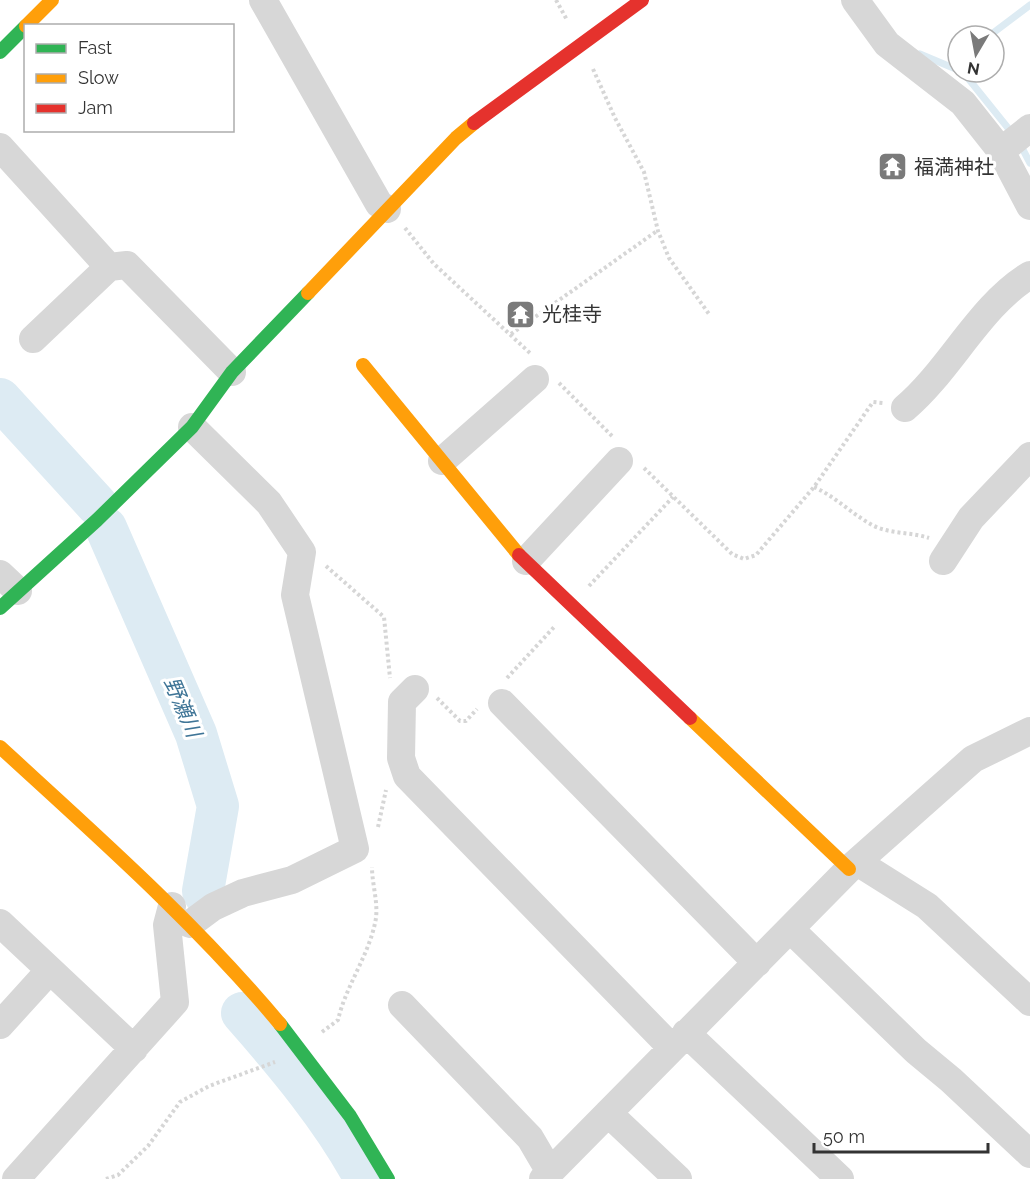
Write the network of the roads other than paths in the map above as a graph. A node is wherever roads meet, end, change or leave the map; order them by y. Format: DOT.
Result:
graph roads {
  1 [pos="52,0"];
  2 [pos="263,0"];
  3 [pos="642,0"];
  4 [pos="855,0"];
  5 [pos="28,24"];
  6 [pos="24,28"];
  7 [pos="0,51"];
  8 [pos="1015,139"];
  9 [pos="0,147"];
  10 [pos="1030,206"];
  11 [pos="387,209"];
  12 [pos="109,267"];
  13 [pos="1030,275"];
  14 [pos="33,339"];
  15 [pos="363,364"];
  16 [pos="232,372"];
  17 [pos="542,372"];
  18 [pos="905,408"];
  19 [pos="192,428"];
  20 [pos="625,455"];
  21 [pos="1030,456"];
  22 [pos="442,461"];
  23 [pos="946,556"];
  24 [pos="526,561"];
  25 [pos="6,591"];
  26 [pos="408,696"];
  27 [pos="494,699"];
  28 [pos="1030,731"];
  29 [pos="0,747"];
  30 [pos="853,866"];
  31 [pos="181,915"];
  32 [pos="0,923"];
  33 [pos="790,930"];
  34 [pos="757,963"];
  35 [pos="50,970"];
  36 [pos="1030,1002"];
  37 [pos="402,1005"];
  38 [pos="0,1025"];
  39 [pos="678,1040"];
  40 [pos="134,1048"];
  41 [pos="608,1113"];
  42 [pos="1030,1154"];
  43 [pos="546,1175"];
  44 [pos="16,1179"];
  45 [pos="388,1179"];
  46 [pos="678,1179"];
  47 [pos="840,1179"];
  1 -- 5 [label="street"];
  2 -- 11 [label="street"];
  3 -- 11 [label="street"];
  4 -- 8 [label="street"];
  6 -- 7 [label="street"];
  8 -- 10 [label="street"];
  9 -- 12 [label="street"];
  11 -- 16 [label="street"];
  12 -- 14 [label="street"];
  12 -- 16 [label="street"];
  13 -- 18 [label="street"];
  15 -- 22 [label="street"];
  16 -- 19 [label="street"];
  17 -- 22 [label="street"];
  19 -- 25 [label="street"];
  19 -- 31 [label="street"];
  20 -- 24 [label="street"];
  21 -- 23 [label="street"];
  22 -- 24 [label="street"];
  24 -- 30 [label="street"];
  26 -- 39 [label="street"];
  27 -- 34 [label="street"];
  28 -- 30 [label="street"];
  29 -- 31 [label="street"];
  30 -- 33 [label="street"];
  30 -- 36 [label="street"];
  31 -- 40 [label="street"];
  31 -- 45 [label="street"];
  32 -- 35 [label="street"];
  33 -- 34 [label="street"];
  33 -- 42 [label="street"];
  34 -- 39 [label="street"];
  35 -- 38 [label="street"];
  35 -- 40 [label="street"];
  37 -- 43 [label="street"];
  39 -- 41 [label="street"];
  39 -- 47 [label="street"];
  40 -- 44 [label="street"];
  41 -- 43 [label="street"];
  41 -- 46 [label="street"];
}
